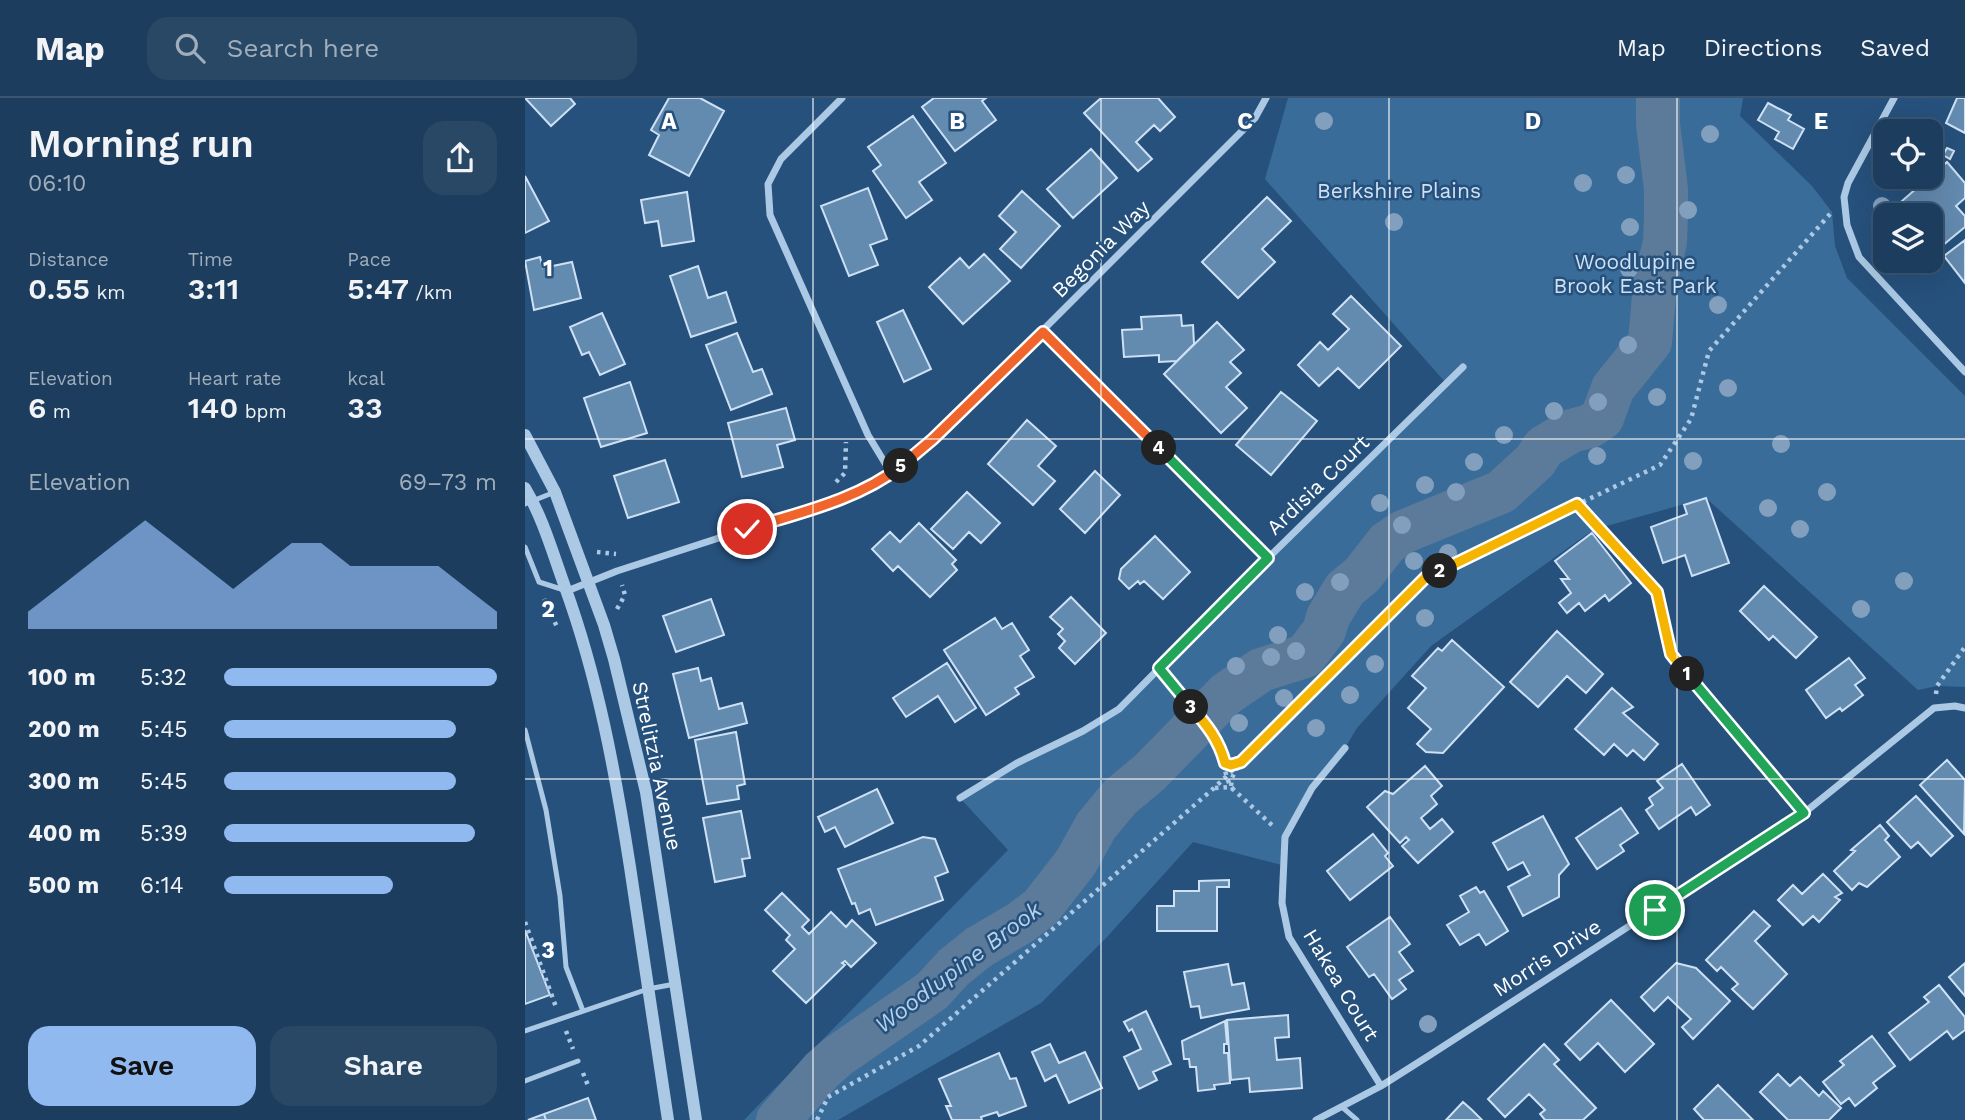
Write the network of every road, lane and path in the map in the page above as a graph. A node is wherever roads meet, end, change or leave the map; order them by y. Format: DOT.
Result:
graph roads {
  1 [pos="842,98"];
  2 [pos="1266,98"];
  3 [pos="1894,98"];
  4 [pos="1845,197"];
  5 [pos="1043,332"];
  6 [pos="1463,367"];
  7 [pos="1965,372"];
  8 [pos="525,435"];
  9 [pos="846,442"];
  10 [pos="891,474"];
  11 [pos="525,488"];
  12 [pos="826,489"];
  13 [pos="555,492"];
  14 [pos="529,503"];
  15 [pos="1577,504"];
  16 [pos="525,547"];
  17 [pos="594,551"];
  18 [pos="620,554"];
  19 [pos="1268,558"];
  20 [pos="588,583"];
  21 [pos="567,591"];
  22 [pos="1965,647"];
  23 [pos="1671,654"];
  24 [pos="1159,668"];
  25 [pos="1934,708"];
  26 [pos="1965,708"];
  27 [pos="525,730"];
  28 [pos="1345,748"];
  29 [pos="1225,763"];
  30 [pos="1241,763"];
  31 [pos="1228,775"];
  32 [pos="1222,780"];
  33 [pos="1214,788"];
  34 [pos="1234,790"];
  35 [pos="960,798"];
  36 [pos="1804,813"];
  37 [pos="1285,837"];
  38 [pos="676,984"];
  39 [pos="648,989"];
  40 [pos="583,1011"];
  41 [pos="525,1031"];
  42 [pos="578,1061"];
  43 [pos="525,1081"];
  44 [pos="1381,1086"];
  45 [pos="1342,1107"];
  46 [pos="668,1120"];
  47 [pos="696,1120"];
  48 [pos="817,1120"];
  49 [pos="1316,1120"];
  50 [pos="1357,1120"];
  1 -- 10 [label="street"];
  2 -- 5 [label="street, Begonia Way"];
  3 -- 4 [label="street"];
  4 -- 7 [label="street"];
  4 -- 15 [label="path"];
  5 -- 10 [label="street, Begonia Way"];
  5 -- 19 [label="street"];
  6 -- 19 [label="street, Ardisia Court"];
  8 -- 13 [label="street, Strelitzia Avenue"];
  9 -- 12 [label="path"];
  10 -- 20 [label="street, Begonia Way"];
  11 -- 14 [label="street, Strelitzia Avenue"];
  13 -- 14 [label="lane"];
  13 -- 20 [label="street, Strelitzia Avenue"];
  14 -- 21 [label="street, Strelitzia Avenue"];
  15 -- 23 [label="path"];
  15 -- 30 [label="path"];
  16 -- 21 [label="lane"];
  17 -- 18 [label="path"];
  19 -- 24 [label="street, Ardisia Court"];
  20 -- 21 [label="street, Begonia Way"];
  20 -- 38 [label="street, Strelitzia Avenue"];
  21 -- 39 [label="street, Strelitzia Avenue"];
  22 -- 25 [label="path"];
  23 -- 36 [label="street"];
  24 -- 29 [label="path"];
  24 -- 35 [label="street, Ardisia Court"];
  25 -- 26 [label="street"];
  25 -- 36 [label="street, Morris Drive"];
  27 -- 40 [label="lane"];
  28 -- 37 [label="street, Hakea Court"];
  29 -- 30 [label="path"];
  29 -- 31 [label="path"];
  29 -- 32 [label="path"];
  30 -- 31 [label="path"];
  30 -- 34 [label="path"];
  31 -- 32 [label="path"];
  31 -- 34 [label="path"];
  32 -- 33 [label="path"];
  33 -- 34 [label="path"];
  33 -- 48 [label="path"];
  34 -- 37 [label="path"];
  36 -- 44 [label="street, Morris Drive"];
  37 -- 44 [label="street, Hakea Court"];
  38 -- 39 [label="lane"];
  38 -- 47 [label="street, Strelitzia Avenue"];
  39 -- 40 [label="lane"];
  39 -- 46 [label="street, Strelitzia Avenue"];
  40 -- 41 [label="lane"];
  42 -- 43 [label="lane"];
  44 -- 45 [label="street, Morris Drive"];
  45 -- 49 [label="street, Morris Drive"];
  45 -- 50 [label="lane"];
}
